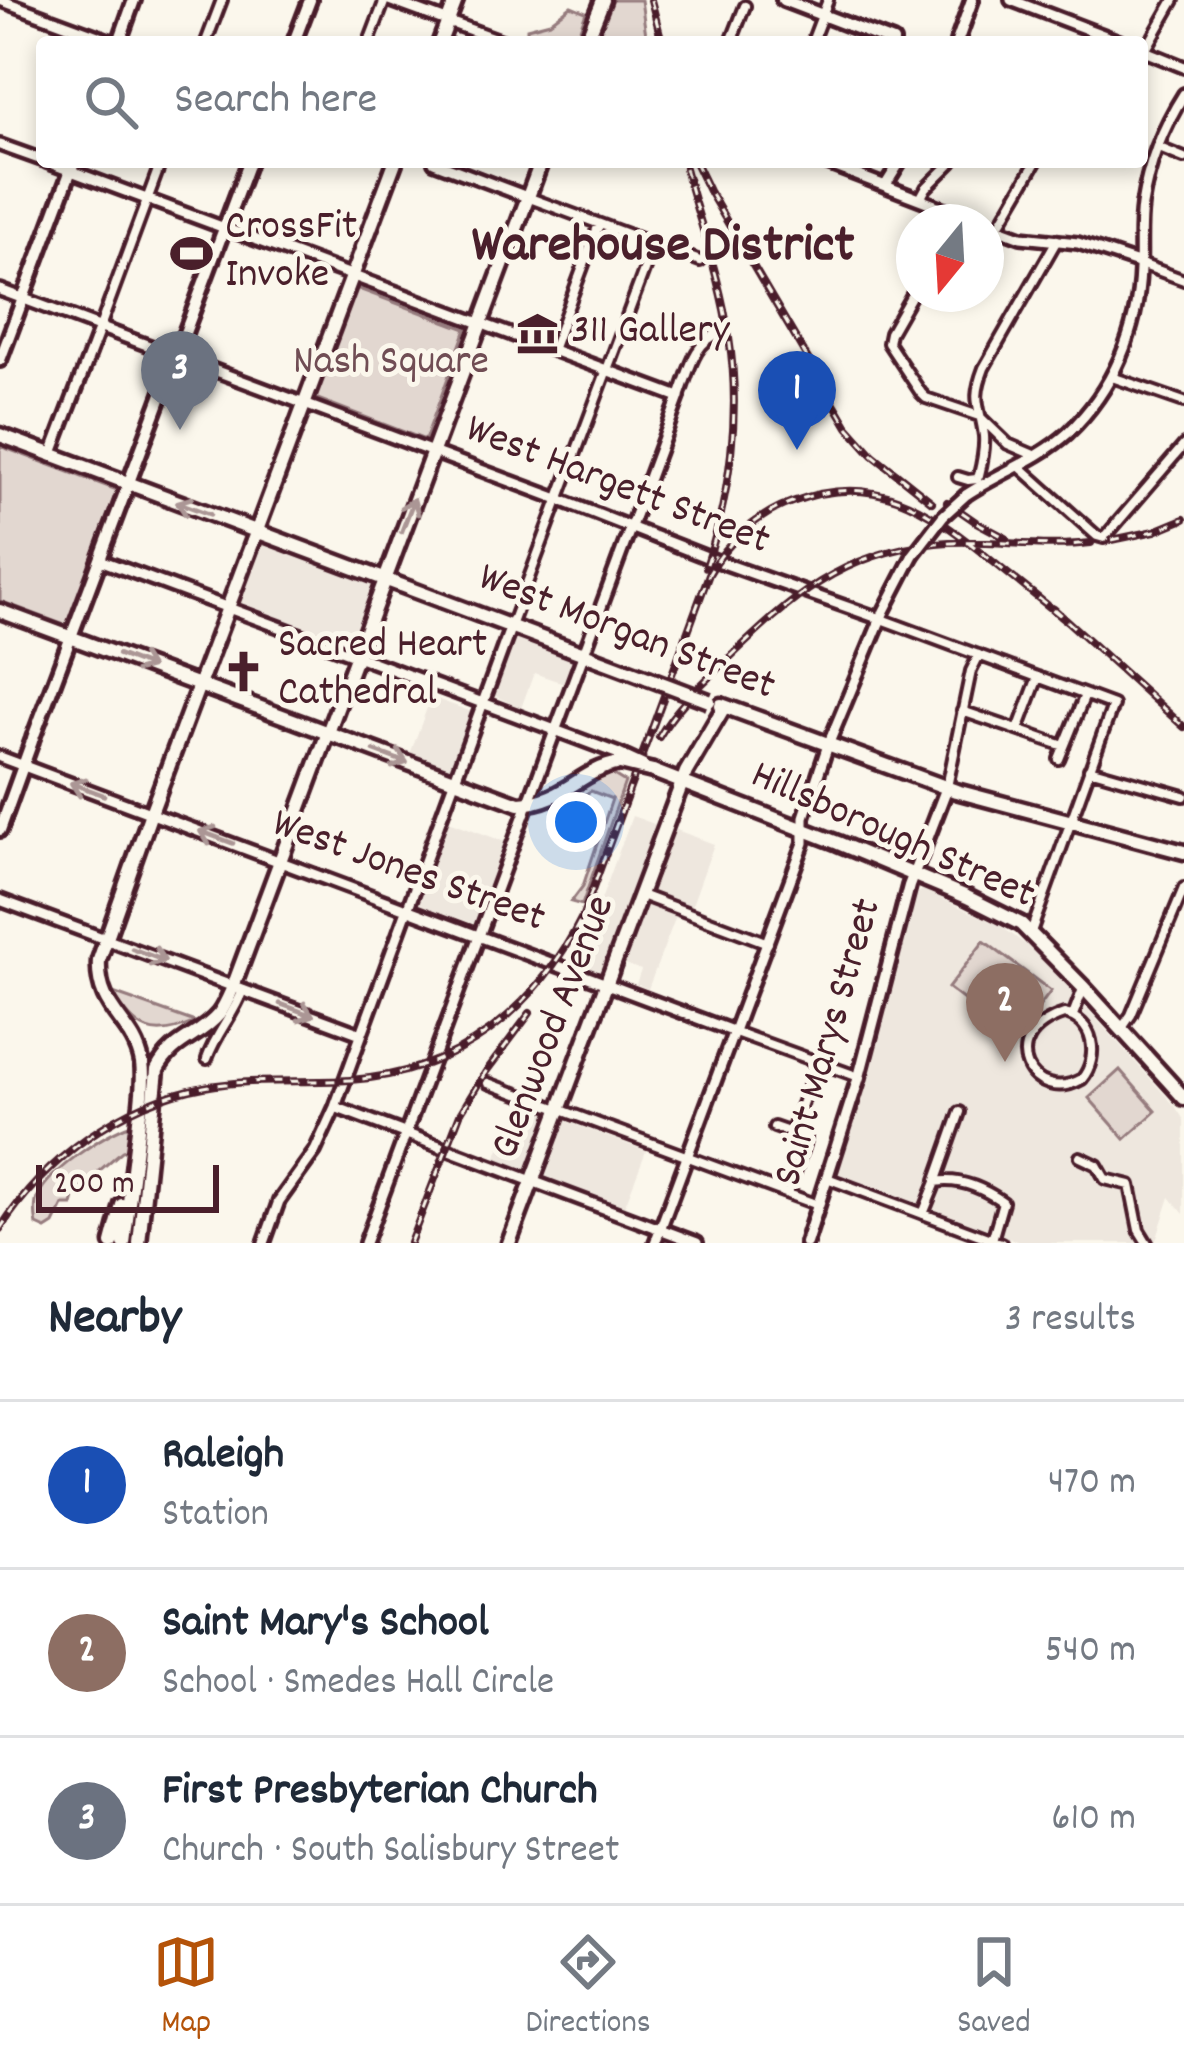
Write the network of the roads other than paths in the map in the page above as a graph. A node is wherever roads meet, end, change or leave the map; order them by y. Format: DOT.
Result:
graph roads {
  1 [pos="0,0"];
  2 [pos="134,0"];
  3 [pos="222,0"];
  4 [pos="310,0"];
  5 [pos="387,0"];
  6 [pos="456,0"];
  7 [pos="603,0"];
  8 [pos="783,0"];
  9 [pos="828,0"];
  10 [pos="972,0"];
  11 [pos="1011,0"];
  12 [pos="1174,0"];
  13 [pos="745,6"];
  14 [pos="822,15"];
  15 [pos="448,21"];
  16 [pos="100,36"];
  17 [pos="119,36"];
  18 [pos="208,36"];
  19 [pos="296,36"];
  20 [pos="372,36"];
  21 [pos="442,36"];
  22 [pos="488,36"];
  23 [pos="588,36"];
  24 [pos="733,36"];
  25 [pos="814,36"];
  26 [pos="877,36"];
  27 [pos="959,36"];
  28 [pos="1105,36"];
  29 [pos="1148,43"];
  30 [pos="1148,53"];
  31 [pos="1184,67"];
  32 [pos="1184,94"];
  33 [pos="1148,143"];
  34 [pos="0,145"];
  35 [pos="1157,147"];
  36 [pos="36,158"];
  37 [pos="1184,158"];
  38 [pos="71,168"];
  39 [pos="76,168"];
  40 [pos="159,168"];
  41 [pos="247,168"];
  42 [pos="393,168"];
  43 [pos="450,168"];
  44 [pos="539,168"];
  45 [pos="838,168"];
  46 [pos="896,168"];
  47 [pos="947,168"];
  48 [pos="1031,168"];
  49 [pos="885,186"];
  50 [pos="923,194"];
  51 [pos="527,197"];
  52 [pos="147,200"];
  53 [pos="936,204"];
  54 [pos="1004,204"];
  55 [pos="599,224"];
  56 [pos="224,228"];
  57 [pos="1004,230"];
  58 [pos="1057,239"];
  59 [pos="654,244"];
  60 [pos="700,261"];
  61 [pos="1141,264"];
  62 [pos="352,276"];
  63 [pos="1184,280"];
  64 [pos="0,290"];
  65 [pos="23,298"];
  66 [pos="902,312"];
  67 [pos="480,323"];
  68 [pos="100,327"];
  69 [pos="720,333"];
  70 [pos="552,350"];
  71 [pos="177,356"];
  72 [pos="0,360"];
  73 [pos="607,370"];
  74 [pos="1112,377"];
  75 [pos="680,397"];
  76 [pos="1184,402"];
  77 [pos="304,404"];
  78 [pos="979,416"];
  79 [pos="0,435"];
  80 [pos="1184,445"];
  81 [pos="432,452"];
  82 [pos="51,456"];
  83 [pos="1036,456"];
  84 [pos="1019,466"];
  85 [pos="958,476"];
  86 [pos="128,485"];
  87 [pos="559,499"];
  88 [pos="631,527"];
  89 [pos="256,532"];
  90 [pos="100,560"];
  91 [pos="384,579"];
  92 [pos="228,608"];
  93 [pos="0,610"];
  94 [pos="880,619"];
  95 [pos="512,626"];
  96 [pos="71,637"];
  97 [pos="584,653"];
  98 [pos="356,656"];
  99 [pos="979,656"];
  100 [pos="1038,677"];
  101 [pos="199,685"];
  102 [pos="1085,695"];
  103 [pos="483,704"];
  104 [pos="724,707"];
  105 [pos="962,711"];
  106 [pos="556,730"];
  107 [pos="1018,730"];
  108 [pos="328,733"];
  109 [pos="828,745"];
  110 [pos="1064,746"];
  111 [pos="0,757"];
  112 [pos="617,759"];
  113 [pos="1059,759"];
  114 [pos="23,765"];
  115 [pos="1089,769"];
  116 [pos="454,781"];
  117 [pos="682,782"];
  118 [pos="947,788"];
  119 [pos="1184,796"];
  120 [pos="529,803"];
  121 [pos="151,813"];
  122 [pos="1069,821"];
  123 [pos="0,830"];
  124 [pos="804,830"];
  125 [pos="1184,852"];
  126 [pos="280,861"];
  127 [pos="914,875"];
  128 [pos="1184,889"];
  129 [pos="641,895"];
  130 [pos="0,900"];
  131 [pos="408,907"];
  132 [pos="1031,932"];
  133 [pos="479,935"];
  134 [pos="106,939"];
  135 [pos="768,943"];
  136 [pos="608,982"];
  137 [pos="238,988"];
  138 [pos="1084,988"];
  139 [pos="1073,1015"];
  140 [pos="1121,1029"];
  141 [pos="735,1032"];
  142 [pos="361,1034"];
  143 [pos="207,1058"];
  144 [pos="818,1062"];
  145 [pos="859,1077"];
  146 [pos="149,1080"];
  147 [pos="488,1083"];
  148 [pos="1184,1099"];
  149 [pos="335,1107"];
  150 [pos="560,1109"];
  151 [pos="960,1112"];
  152 [pos="775,1127"];
  153 [pos="406,1133"];
  154 [pos="791,1133"];
  155 [pos="688,1156"];
  156 [pos="1080,1157"];
  157 [pos="134,1164"];
  158 [pos="827,1178"];
  159 [pos="532,1181"];
  160 [pos="936,1182"];
  161 [pos="788,1194"];
  162 [pos="818,1205"];
  163 [pos="923,1214"];
  164 [pos="661,1229"];
  165 [pos="996,1241"];
  166 [pos="112,1243"];
  167 [pos="124,1243"];
  168 [pos="139,1243"];
  169 [pos="264,1243"];
  170 [pos="365,1243"];
  171 [pos="509,1243"];
  172 [pos="656,1243"];
  173 [pos="698,1243"];
  174 [pos="806,1243"];
  175 [pos="1147,1243"];
  1 -- 16 [label="street"];
  2 -- 17 [label="main road"];
  3 -- 18 [label="street"];
  4 -- 19 [label="main road"];
  5 -- 15 [label="street"];
  5 -- 20 [label="street"];
  6 -- 15 [label="main road"];
  7 -- 23 [label="main road"];
  8 -- 14 [label="main road"];
  9 -- 14 [label="street"];
  10 -- 27 [label="main road"];
  11 -- 28 [label="street"];
  12 -- 29 [label="street"];
  13 -- 24 [label="street"];
  14 -- 25 [label="street"];
  14 -- 26 [label="main road"];
  15 -- 21 [label="main road"];
  15 -- 22 [label="street"];
  30 -- 31 [label="street"];
  32 -- 35 [label="street"];
  33 -- 35 [label="street"];
  34 -- 36 [label="street"];
  35 -- 37 [label="street"];
  35 -- 61 [label="street"];
  38 -- 65 [label="main road"];
  39 -- 52 [label="street"];
  40 -- 52 [label="street"];
  41 -- 56 [label="main road"];
  42 -- 62 [label="main road"];
  43 -- 51 [label="street"];
  44 -- 51 [label="main road"];
  45 -- 49 [label="street"];
  46 -- 49 [label="street"];
  47 -- 50 [label="street"];
  48 -- 54 [label="street"];
  49 -- 50 [label="street"];
  50 -- 53 [label="street"];
  51 -- 55 [label="street"];
  51 -- 67 [label="main road"];
  52 -- 56 [label="street"];
  52 -- 68 [label="street"];
  55 -- 59 [label="street"];
  55 -- 70 [label="street"];
  56 -- 62 [label="street"];
  56 -- 71 [label="main road"];
  57 -- 58 [label="street"];
  58 -- 61 [label="street"];
  58 -- 78 [label="street"];
  59 -- 60 [label="street"];
  59 -- 73 [label="street"];
  61 -- 63 [label="street"];
  61 -- 74 [label="street"];
  62 -- 67 [label="street"];
  62 -- 77 [label="main road"];
  64 -- 65 [label="street, West Hargett Street"];
  65 -- 68 [label="street, West Hargett Street"];
  65 -- 72 [label="main road"];
  66 -- 78 [label="street"];
  67 -- 70 [label="street"];
  67 -- 81 [label="main road"];
  68 -- 71 [label="street, West Hargett Street"];
  68 -- 82 [label="street"];
  69 -- 75 [label="street"];
  70 -- 73 [label="street"];
  71 -- 77 [label="street, West Hargett Street"];
  71 -- 86 [label="main road"];
  73 -- 75 [label="street"];
  73 -- 87 [label="street"];
  74 -- 76 [label="street"];
  74 -- 83 [label="street"];
  75 -- 88 [label="street"];
  77 -- 81 [label="street, West Hargett Street"];
  77 -- 89 [label="main road"];
  78 -- 83 [label="street"];
  78 -- 85 [label="street"];
  79 -- 82 [label="main road, West Morgan Street"];
  80 -- 84 [label="street"];
  81 -- 87 [label="street, West Hargett Street"];
  91 -- 81 [label="main road, one-way"];
  82 -- 86 [label="main road, West Morgan Street"];
  83 -- 84 [label="street"];
  84 -- 94 [label="street, bridge"];
  89 -- 86 [label="main road, West Morgan Street, one-way"];
  86 -- 90 [label="main road"];
  87 -- 88 [label="street, West Hargett Street"];
  87 -- 95 [label="street"];
  88 -- 94 [label="street, West Hargett Street"];
  88 -- 97 [label="street"];
  89 -- 91 [label="main road, West Morgan Street"];
  89 -- 92 [label="main road"];
  90 -- 92 [label="street, Hillsborough Street"];
  90 -- 96 [label="main road"];
  91 -- 95 [label="main road, West Morgan Street"];
  91 -- 98 [label="main road"];
  92 -- 98 [label="street, Hillsborough Street"];
  92 -- 101 [label="main road"];
  93 -- 96 [label="main road"];
  94 -- 99 [label="street, West Hargett Street"];
  94 -- 109 [label="street"];
  95 -- 97 [label="main road, West Morgan Street"];
  95 -- 103 [label="street"];
  96 -- 101 [label="main road, one-way"];
  96 -- 114 [label="main road"];
  97 -- 104 [label="main road, West Morgan Street, bridge"];
  97 -- 106 [label="street"];
  98 -- 103 [label="street, Hillsborough Street"];
  98 -- 108 [label="main road"];
  99 -- 100 [label="street, West Hargett Street"];
  99 -- 105 [label="street, Saint Marys Street"];
  100 -- 102 [label="street, West Hargett Street"];
  100 -- 107 [label="street"];
  101 -- 108 [label="main road"];
  101 -- 121 [label="main road"];
  102 -- 110 [label="street"];
  102 -- 115 [label="street, West Hargett Street"];
  103 -- 106 [label="street, Hillsborough Street"];
  103 -- 116 [label="street"];
  104 -- 109 [label="main road, West Morgan Street"];
  104 -- 117 [label="main road, Glenwood Avenue"];
  105 -- 107 [label="street"];
  105 -- 118 [label="street, Saint Marys Street"];
  106 -- 112 [label="street, Hillsborough Street"];
  106 -- 120 [label="street"];
  107 -- 110 [label="street"];
  108 -- 116 [label="main road, one-way"];
  108 -- 126 [label="main road"];
  109 -- 118 [label="main road, West Morgan Street"];
  109 -- 124 [label="street"];
  110 -- 113 [label="street"];
  111 -- 114 [label="street, West Jones Street"];
  112 -- 117 [label="main road, Hillsborough Street, bridge"];
  112 -- 120 [label="main road"];
  121 -- 114 [label="street, West Jones Street, one-way"];
  114 -- 123 [label="main road"];
  115 -- 119 [label="street"];
  115 -- 122 [label="street"];
  116 -- 120 [label="main road"];
  116 -- 131 [label="street"];
  117 -- 124 [label="main road, Hillsborough Street"];
  117 -- 129 [label="main road, Glenwood Avenue"];
  118 -- 122 [label="main road, West Morgan Street"];
  118 -- 127 [label="main road, Saint Marys Street"];
  120 -- 133 [label="street"];
  126 -- 121 [label="street, West Jones Street, one-way"];
  121 -- 134 [label="main road"];
  122 -- 125 [label="main road, West Morgan Street"];
  122 -- 132 [label="street"];
  124 -- 127 [label="main road, Hillsborough Street"];
  124 -- 135 [label="street"];
  126 -- 131 [label="street, West Jones Street"];
  126 -- 137 [label="main road"];
  127 -- 132 [label="main road, Hillsborough Street"];
  127 -- 145 [label="main road, Saint Marys Street"];
  128 -- 140 [label="street"];
  129 -- 135 [label="street"];
  129 -- 136 [label="main road, Glenwood Avenue"];
  130 -- 134 [label="street"];
  131 -- 133 [label="street, West Jones Street"];
  131 -- 142 [label="street"];
  132 -- 138 [label="main road, Hillsborough Street"];
  133 -- 136 [label="street, West Jones Street"];
  133 -- 153 [label="street"];
  134 -- 137 [label="street, one-way"];
  134 -- 146 [label="main road"];
  135 -- 141 [label="street"];
  136 -- 141 [label="street, West Jones Street"];
  136 -- 150 [label="main road, Glenwood Avenue"];
  137 -- 142 [label="street, one-way"];
  137 -- 143 [label="street"];
  137 -- 146 [label="main road"];
  138 -- 139 [label="street"];
  138 -- 140 [label="main road, Hillsborough Street"];
  139 -- 139 [label="street"];
  140 -- 148 [label="main road, Hillsborough Street"];
  141 -- 144 [label="street, West Jones Street"];
  141 -- 155 [label="street"];
  142 -- 149 [label="street"];
  144 -- 145 [label="street, West Jones Street"];
  144 -- 154 [label="street"];
  145 -- 158 [label="main road, Saint Marys Street"];
  146 -- 157 [label="main road"];
  146 -- 168 [label="main road"];
  147 -- 150 [label="street"];
  149 -- 153 [label="street"];
  149 -- 169 [label="street"];
  150 -- 155 [label="street"];
  150 -- 159 [label="main road, Glenwood Avenue"];
  151 -- 160 [label="street"];
  152 -- 154 [label="street"];
  153 -- 159 [label="street"];
  153 -- 170 [label="street"];
  154 -- 161 [label="street"];
  155 -- 161 [label="street"];
  155 -- 164 [label="street"];
  156 -- 175 [label="street"];
  157 -- 166 [label="main road"];
  157 -- 167 [label="main road"];
  158 -- 162 [label="main road, Saint Marys Street"];
  158 -- 163 [label="street"];
  159 -- 164 [label="street"];
  159 -- 171 [label="main road, Glenwood Avenue"];
  160 -- 163 [label="street"];
  160 -- 165 [label="street"];
  161 -- 162 [label="street"];
  162 -- 174 [label="main road, Saint Marys Street"];
  163 -- 165 [label="street"];
  164 -- 172 [label="street"];
  164 -- 173 [label="street"];
}
